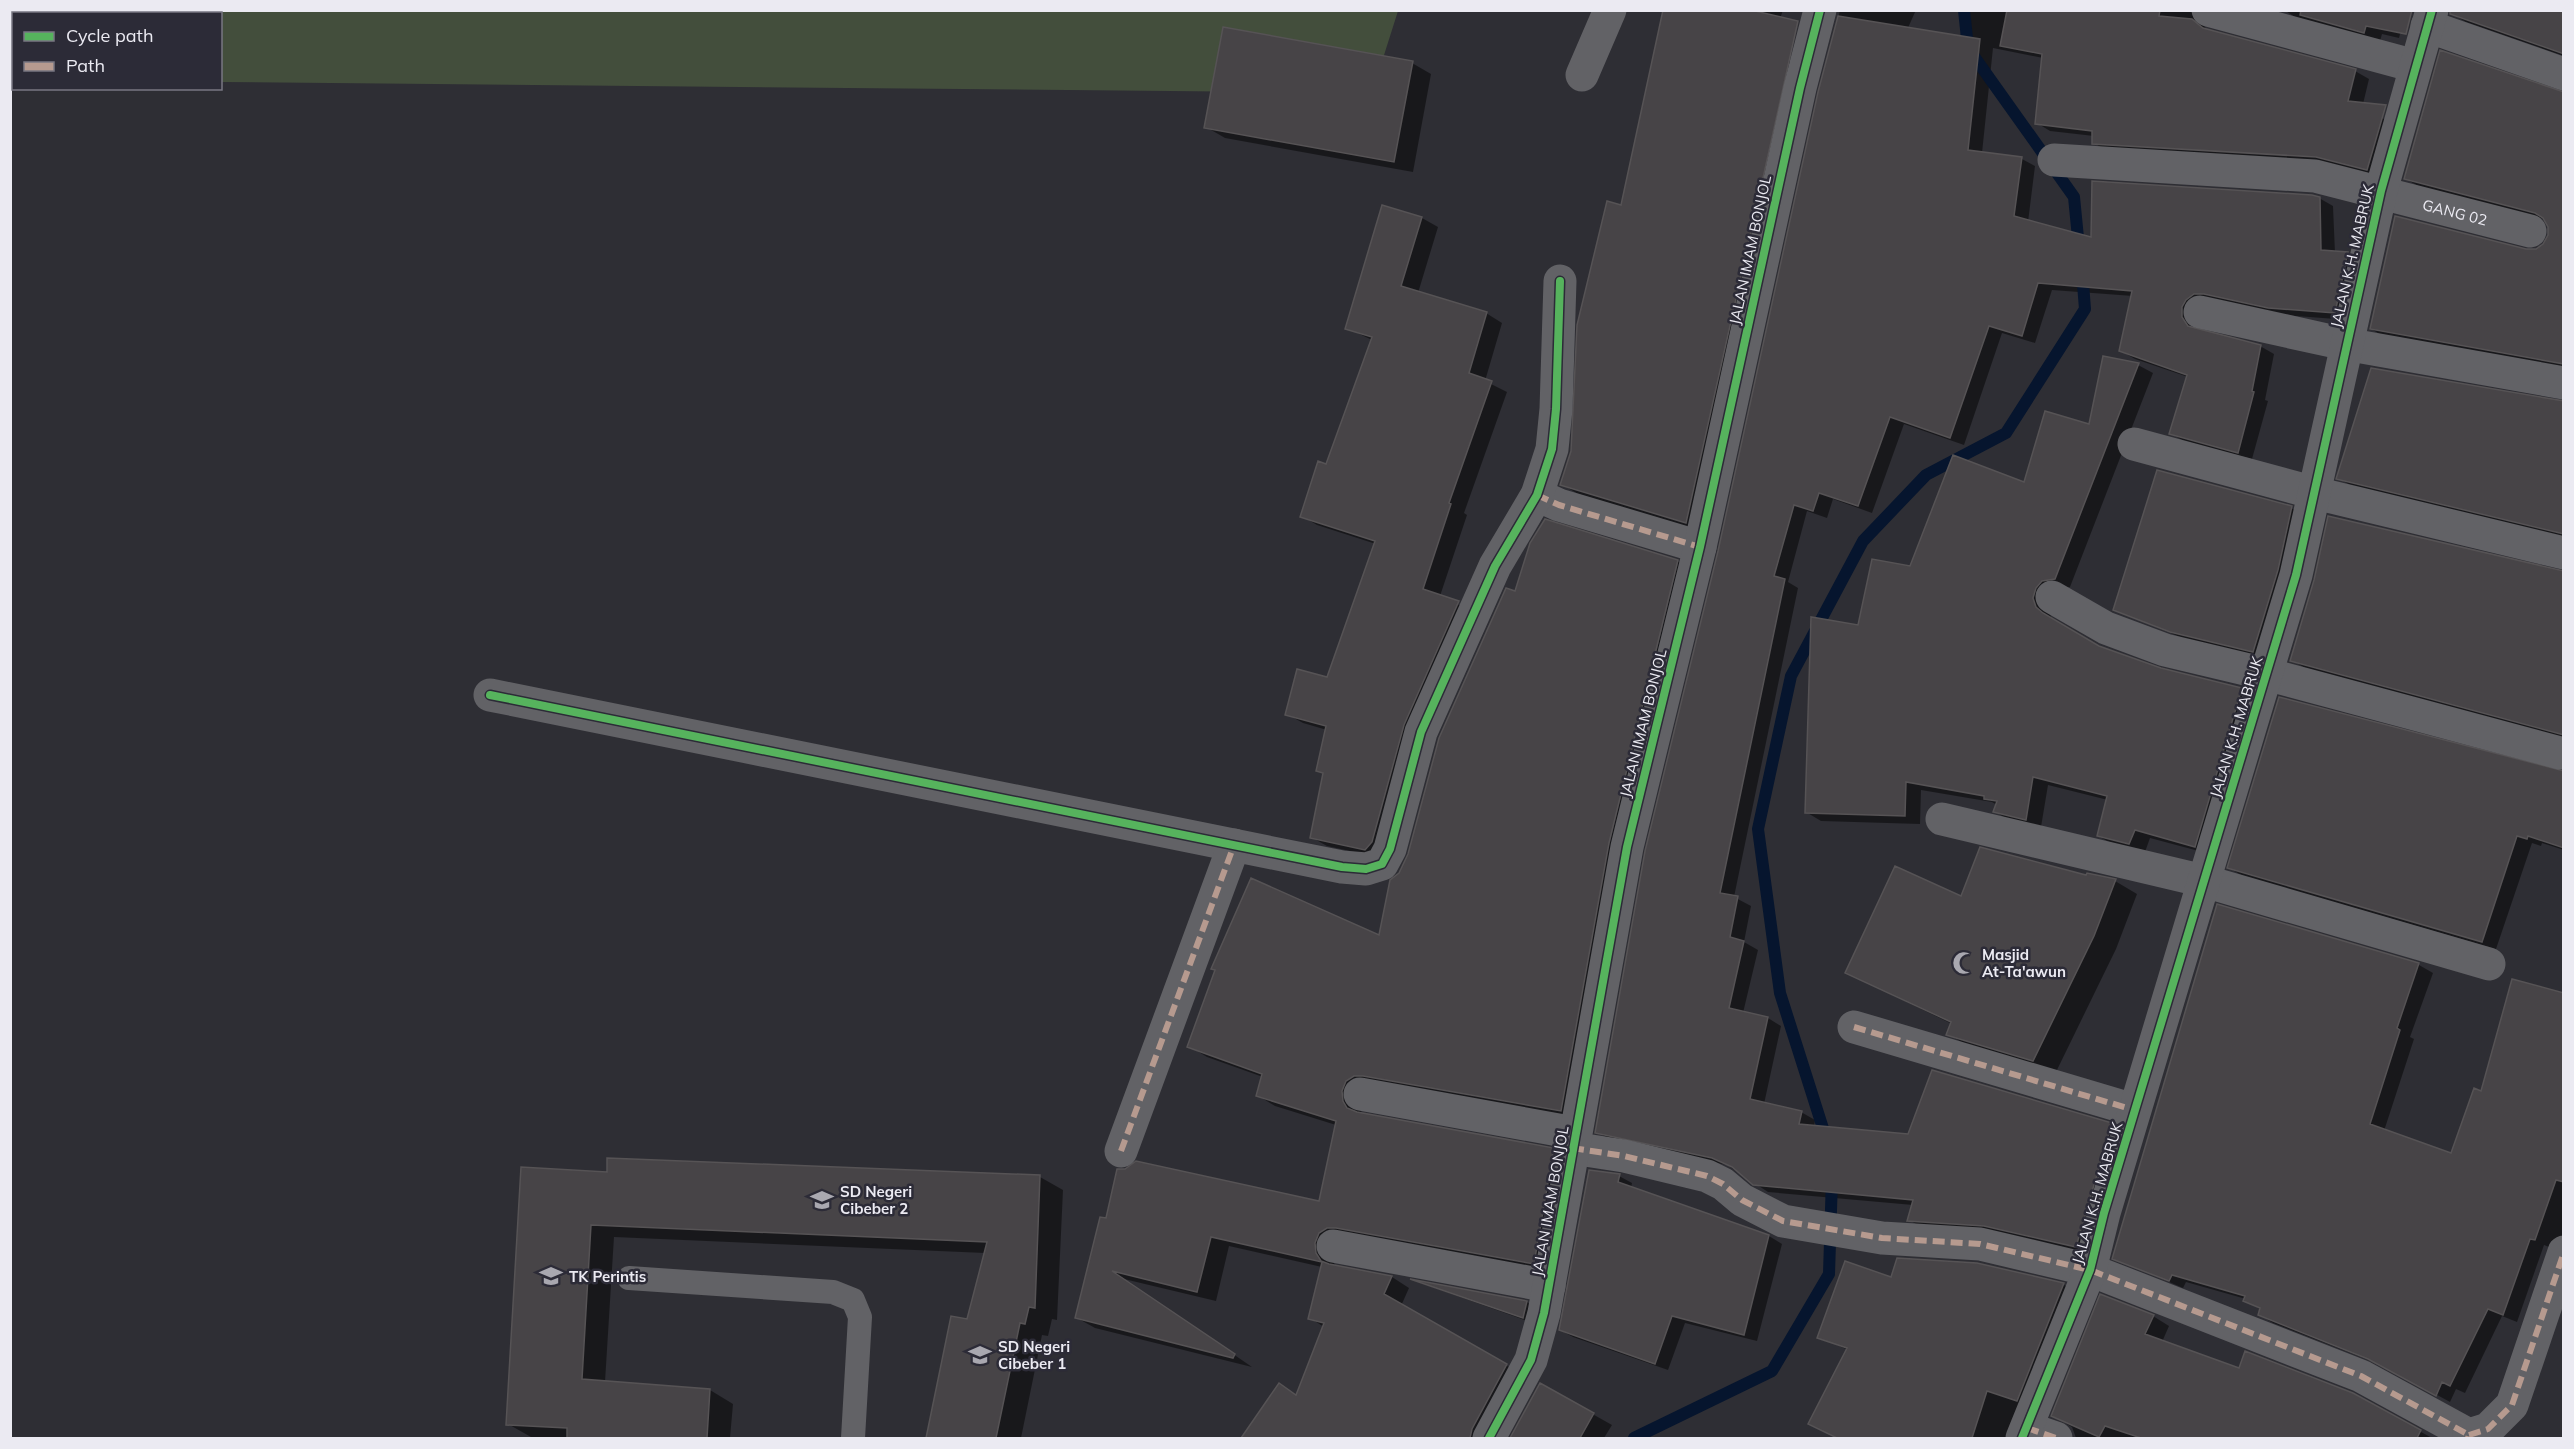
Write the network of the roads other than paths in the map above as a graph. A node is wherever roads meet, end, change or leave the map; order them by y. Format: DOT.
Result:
graph roads {
  1 [pos="1610,10"];
  2 [pos="1820,10"];
  3 [pos="2208,10"];
  4 [pos="2429,18"];
  5 [pos="2415,66"];
  6 [pos="2564,74"];
  7 [pos="1582,75"];
  8 [pos="2055,160"];
  9 [pos="2381,191"];
  10 [pos="2530,231"];
  11 [pos="1560,281"];
  12 [pos="2200,312"];
  13 [pos="2345,344"];
  14 [pos="2564,382"];
  15 [pos="2134,444"];
  16 [pos="2315,494"];
  17 [pos="1537,495"];
  18 [pos="1700,547"];
  19 [pos="2564,554"];
  20 [pos="2052,597"];
  21 [pos="2266,674"];
  22 [pos="490,694"];
  23 [pos="2560,753"];
  24 [pos="1942,819"];
  25 [pos="1234,845"];
  26 [pos="2204,881"];
  27 [pos="2489,964"];
  28 [pos="1854,1027"];
  29 [pos="1360,1094"];
  30 [pos="2134,1110"];
  31 [pos="1574,1140"];
  32 [pos="1121,1151"];
  33 [pos="1333,1246"];
  34 [pos="2564,1252"];
  35 [pos="2090,1270"];
  36 [pos="629,1278"];
  37 [pos="1549,1286"];
  38 [pos="2035,1435"];
  39 [pos="2468,1436"];
  40 [pos="853,1438"];
  41 [pos="1489,1438"];
  1 -- 7 [label="street"];
  2 -- 18 [label="street, JALAN IMAM BONJOL"];
  3 -- 5 [label="street"];
  4 -- 5 [label="street, JALAN K.H. MABRUK"];
  4 -- 6 [label="street"];
  5 -- 9 [label="street, JALAN K.H. MABRUK"];
  8 -- 9 [label="street, GANG 02"];
  9 -- 10 [label="street, GANG 02"];
  9 -- 13 [label="street, JALAN K.H. MABRUK"];
  11 -- 17 [label="street"];
  12 -- 13 [label="street"];
  13 -- 14 [label="street"];
  13 -- 16 [label="street, JALAN K.H. MABRUK"];
  15 -- 16 [label="street"];
  16 -- 19 [label="street"];
  16 -- 21 [label="street, JALAN K.H. MABRUK"];
  17 -- 18 [label="street"];
  17 -- 25 [label="street"];
  18 -- 31 [label="street, JALAN IMAM BONJOL"];
  20 -- 21 [label="street"];
  21 -- 23 [label="street"];
  21 -- 26 [label="street, JALAN K.H. MABRUK"];
  22 -- 25 [label="street"];
  24 -- 26 [label="street"];
  25 -- 32 [label="street"];
  26 -- 27 [label="street"];
  26 -- 30 [label="street, JALAN K.H. MABRUK"];
  28 -- 30 [label="street"];
  29 -- 31 [label="street"];
  30 -- 35 [label="street, JALAN K.H. MABRUK"];
  31 -- 35 [label="street"];
  31 -- 37 [label="street, JALAN IMAM BONJOL"];
  33 -- 37 [label="street"];
  34 -- 39 [label="street"];
  35 -- 38 [label="street, JALAN K.H. MABRUK"];
  35 -- 39 [label="street"];
  36 -- 40 [label="lane"];
  37 -- 41 [label="street, JALAN IMAM BONJOL"];
}
